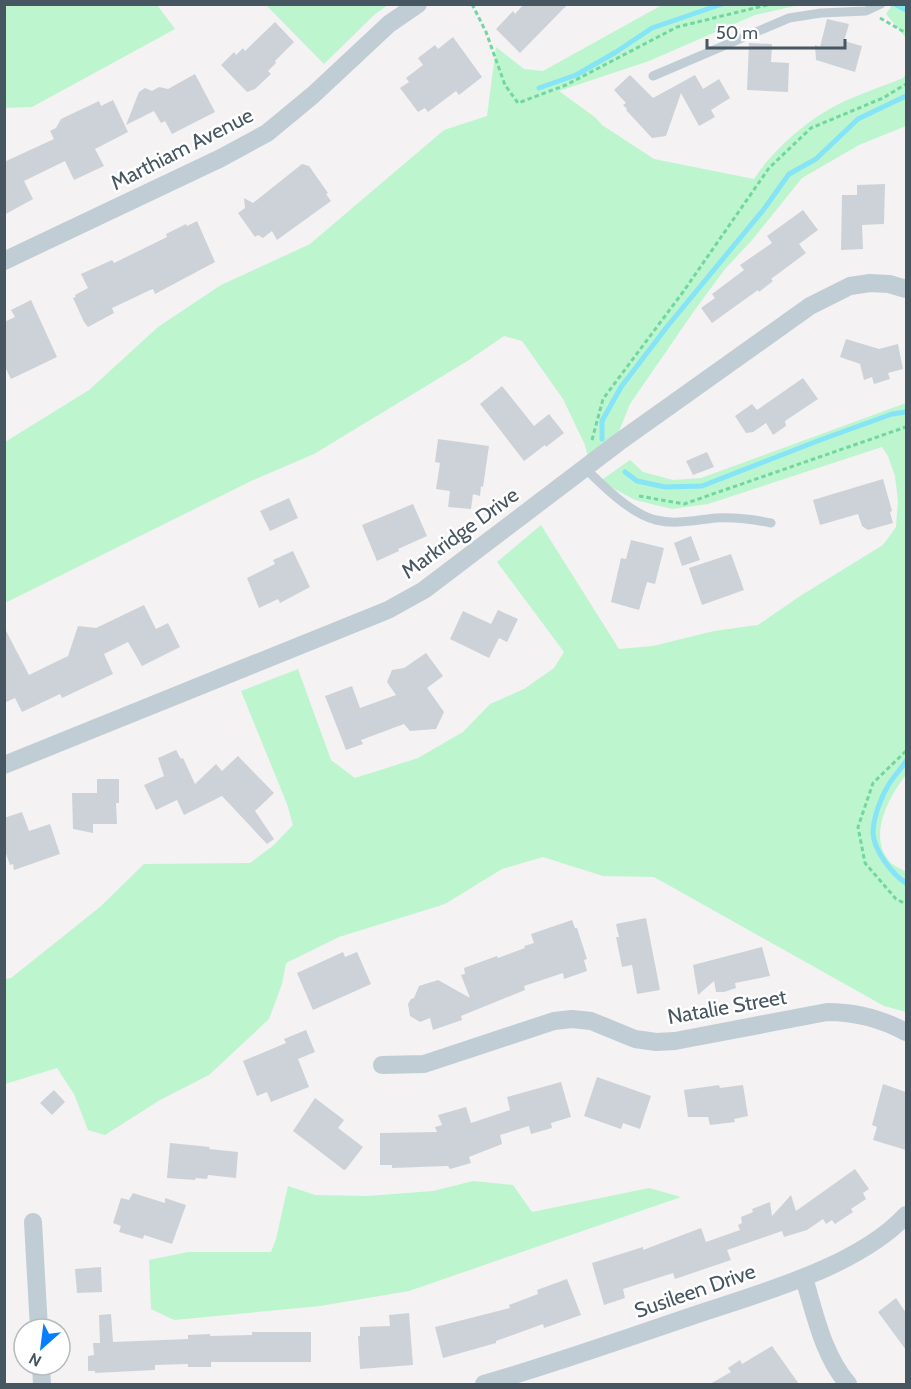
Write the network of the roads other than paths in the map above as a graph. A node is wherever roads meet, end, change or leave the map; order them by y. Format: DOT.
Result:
graph roads {
  1 [pos="418,4"];
  2 [pos="881,4"];
  3 [pos="653,76"];
  4 [pos="4,261"];
  5 [pos="906,289"];
  6 [pos="585,468"];
  7 [pos="771,523"];
  8 [pos="4,765"];
  9 [pos="906,1032"];
  10 [pos="382,1065"];
  11 [pos="906,1215"];
  12 [pos="33,1222"];
  13 [pos="804,1278"];
  14 [pos="38,1317"];
  15 [pos="542,1376"];
  16 [pos="484,1384"];
  17 [pos="848,1384"];
  1 -- 4 [label="street, Marthiam Avenue"];
  2 -- 3 [label="lane"];
  5 -- 6 [label="street, Markridge Drive"];
  6 -- 7 [label="lane"];
  6 -- 8 [label="street, Markridge Drive"];
  9 -- 10 [label="street, Natalie Street"];
  11 -- 13 [label="street, Susileen Drive"];
  12 -- 14 [label="street"];
  13 -- 15 [label="street, Susileen Drive"];
  13 -- 17 [label="street"];
  15 -- 16 [label="street, Susileen Drive"];
}
